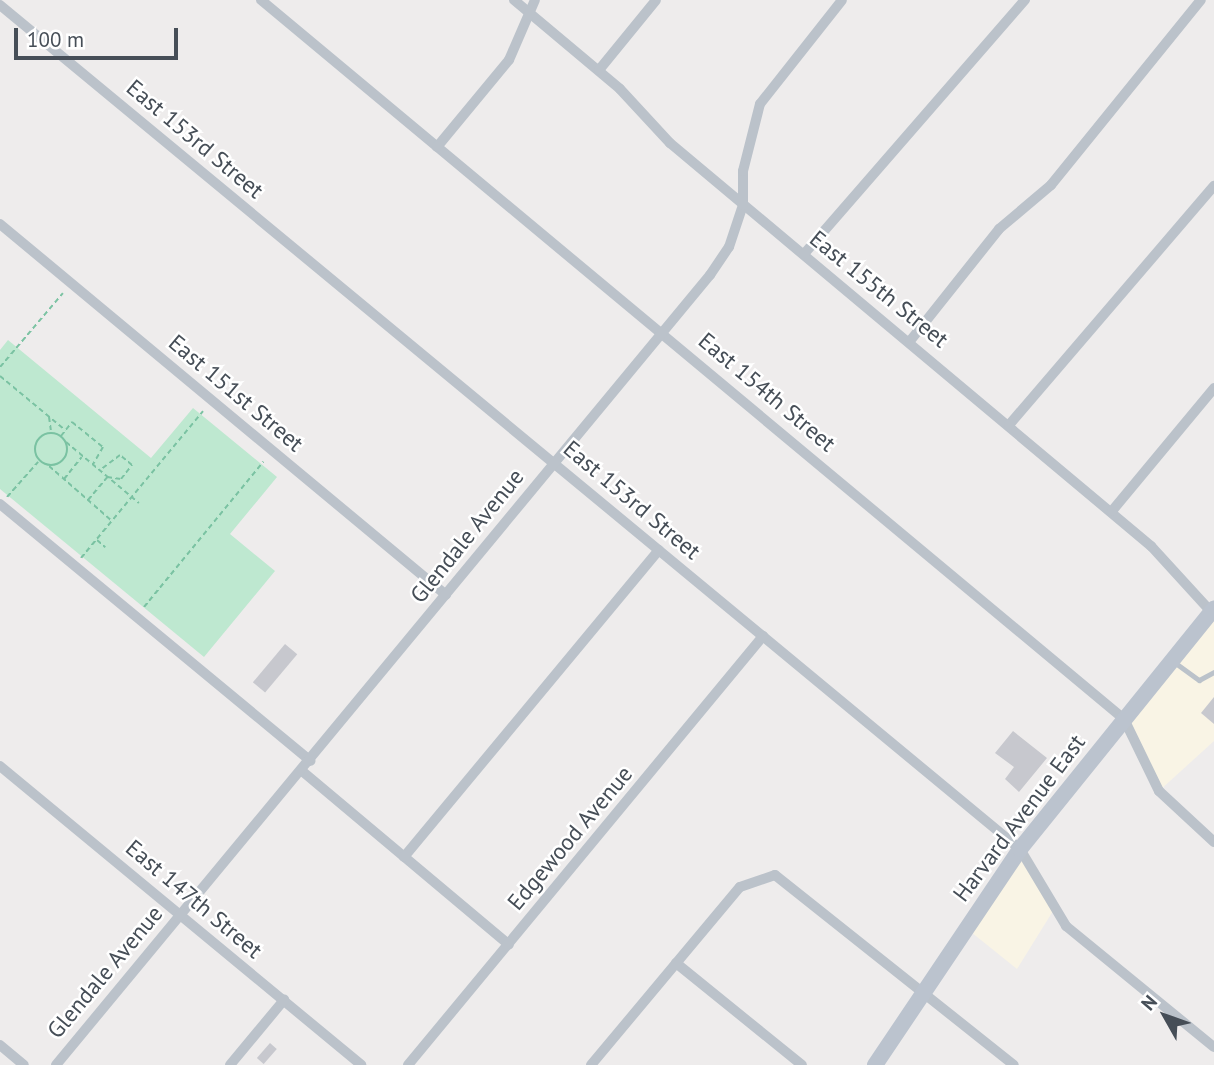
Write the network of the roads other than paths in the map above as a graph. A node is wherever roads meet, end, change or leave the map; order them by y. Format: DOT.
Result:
graph roads {
  1 [pos="261,0"];
  2 [pos="514,0"];
  3 [pos="535,0"];
  4 [pos="656,0"];
  5 [pos="842,0"];
  6 [pos="1025,0"];
  7 [pos="1201,0"];
  8 [pos="0,5"];
  9 [pos="532,15"];
  10 [pos="599,70"];
  11 [pos="438,147"];
  12 [pos="1214,186"];
  13 [pos="743,205"];
  14 [pos="0,224"];
  15 [pos="804,254"];
  16 [pos="663,332"];
  17 [pos="910,341"];
  18 [pos="1214,388"];
  19 [pos="1009,425"];
  20 [pos="555,463"];
  21 [pos="3,501"];
  22 [pos="1112,511"];
  23 [pos="659,550"];
  24 [pos="446,595"];
  25 [pos="1213,612"];
  26 [pos="763,636"];
  27 [pos="1172,660"];
  28 [pos="1214,672"];
  29 [pos="1124,719"];
  30 [pos="311,761"];
  31 [pos="0,766"];
  32 [pos="302,771"];
  33 [pos="1214,842"];
  34 [pos="1020,849"];
  35 [pos="404,857"];
  36 [pos="180,915"];
  37 [pos="509,945"];
  38 [pos="676,963"];
  39 [pos="923,989"];
  40 [pos="284,1000"];
  41 [pos="0,1045"];
  42 [pos="1214,1047"];
  43 [pos="24,1065"];
  44 [pos="56,1065"];
  45 [pos="230,1065"];
  46 [pos="361,1065"];
  47 [pos="408,1065"];
  48 [pos="591,1065"];
  49 [pos="802,1065"];
  50 [pos="875,1065"];
  51 [pos="1014,1065"];
  1 -- 11 [label="street, East 154th Street"];
  2 -- 9 [label="street, East 155th Street"];
  3 -- 9 [label="street"];
  4 -- 10 [label="street"];
  5 -- 13 [label="street, Glendale Avenue"];
  6 -- 15 [label="street"];
  7 -- 17 [label="street"];
  8 -- 20 [label="street, East 153rd Street"];
  9 -- 10 [label="street, East 155th Street"];
  9 -- 11 [label="street"];
  10 -- 13 [label="street, East 155th Street"];
  11 -- 16 [label="street, East 154th Street"];
  12 -- 19 [label="street"];
  13 -- 15 [label="street, East 155th Street"];
  13 -- 16 [label="street, Glendale Avenue"];
  14 -- 24 [label="street, East 151st Street"];
  15 -- 17 [label="street, East 155th Street"];
  16 -- 20 [label="street, Glendale Avenue"];
  16 -- 29 [label="street, East 154th Street"];
  17 -- 19 [label="street, East 155th Street"];
  18 -- 22 [label="street"];
  19 -- 22 [label="street, East 155th Street"];
  20 -- 23 [label="street, East 153rd Street"];
  20 -- 24 [label="street, Glendale Avenue"];
  21 -- 30 [label="street"];
  22 -- 25 [label="street, East 155th Street"];
  23 -- 26 [label="street, East 153rd Street"];
  23 -- 35 [label="street"];
  24 -- 30 [label="street, Glendale Avenue"];
  25 -- 27 [label="main road, Harvard Avenue East"];
  26 -- 34 [label="street, East 153rd Street"];
  26 -- 37 [label="street, Edgewood Avenue"];
  27 -- 28 [label="lane"];
  27 -- 29 [label="main road, Harvard Avenue East"];
  29 -- 33 [label="street, East 154th Street"];
  29 -- 34 [label="main road, Harvard Avenue East"];
  30 -- 32 [label="street, Glendale Avenue"];
  31 -- 36 [label="street, East 147th Street"];
  32 -- 35 [label="street"];
  32 -- 36 [label="street, Glendale Avenue"];
  34 -- 39 [label="main road, Harvard Avenue East"];
  34 -- 42 [label="street, East 153rd Street"];
  35 -- 37 [label="street"];
  36 -- 40 [label="street, East 147th Street"];
  36 -- 44 [label="street, Glendale Avenue"];
  37 -- 47 [label="street, Edgewood Avenue"];
  38 -- 39 [label="street"];
  38 -- 48 [label="street"];
  38 -- 49 [label="street"];
  39 -- 50 [label="main road, Harvard Avenue East"];
  39 -- 51 [label="street"];
  40 -- 45 [label="street"];
  40 -- 46 [label="street, East 147th Street"];
  41 -- 43 [label="street"];
}
